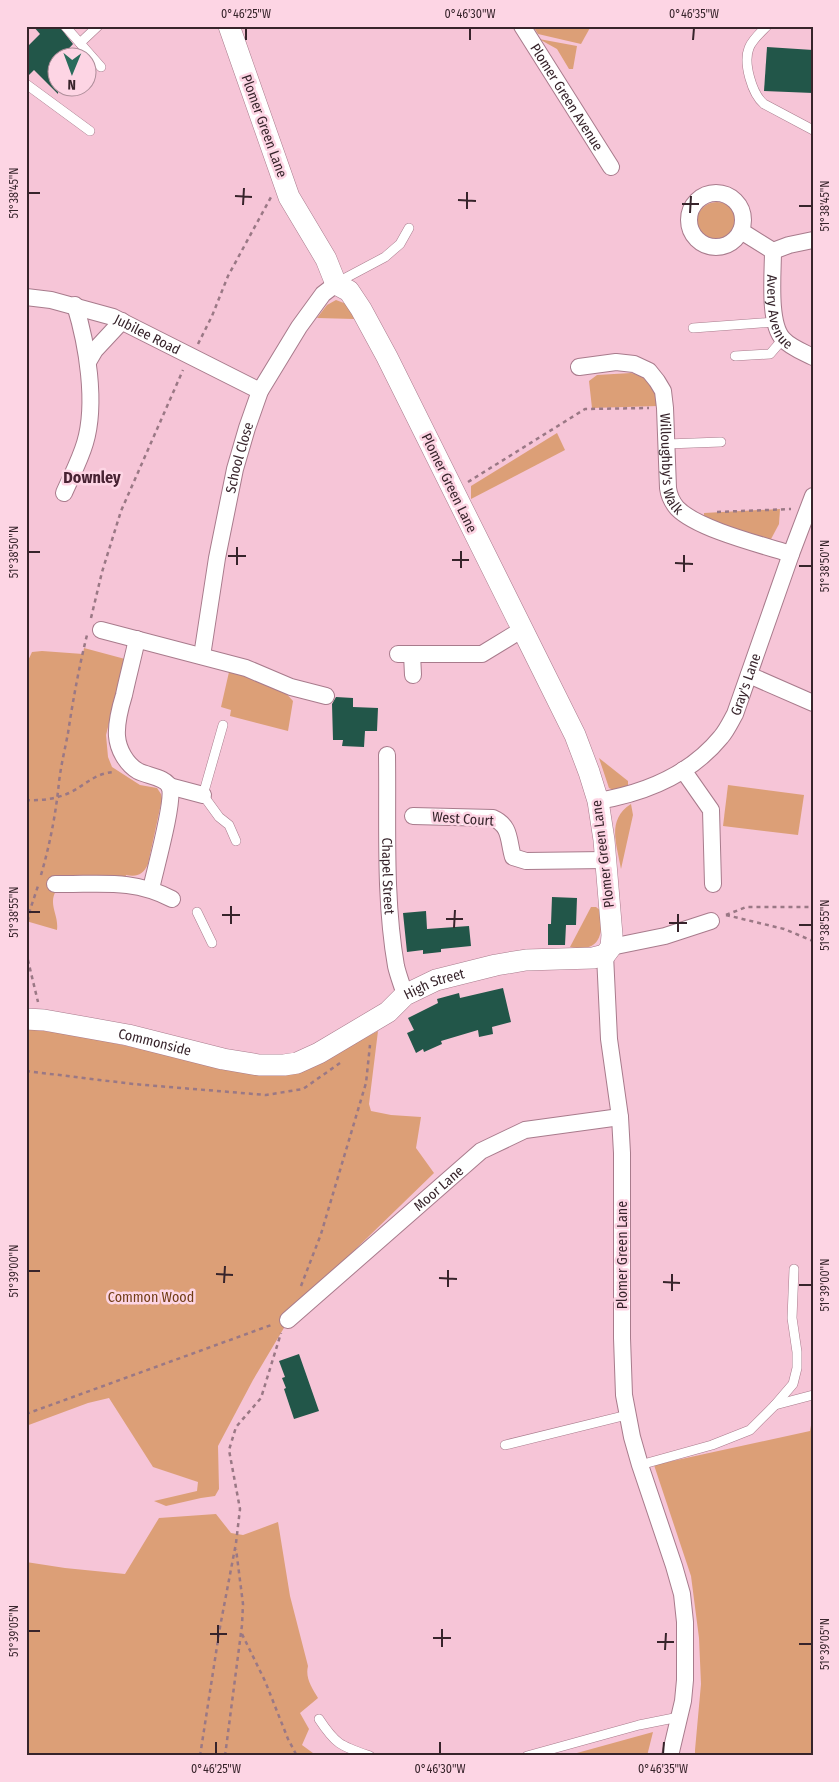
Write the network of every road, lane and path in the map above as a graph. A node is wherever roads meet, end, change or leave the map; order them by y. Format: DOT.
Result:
graph roads {
  1 [pos="65,26"];
  2 [pos="98,26"];
  3 [pos="229,26"];
  4 [pos="522,26"];
  5 [pos="767,26"];
  6 [pos="80,43"];
  7 [pos="101,67"];
  8 [pos="26,84"];
  9 [pos="813,130"];
  10 [pos="90,131"];
  11 [pos="610,167"];
  12 [pos="286,189"];
  13 [pos="409,228"];
  14 [pos="741,231"];
  15 [pos="813,240"];
  16 [pos="773,251"];
  17 [pos="336,284"];
  18 [pos="26,297"];
  19 [pos="74,305"];
  20 [pos="122,321"];
  21 [pos="774,322"];
  22 [pos="693,328"];
  23 [pos="782,339"];
  24 [pos="190,356"];
  25 [pos="735,356"];
  26 [pos="813,357"];
  27 [pos="88,362"];
  28 [pos="578,367"];
  29 [pos="260,391"];
  30 [pos="665,408"];
  31 [pos="720,442"];
  32 [pos="666,444"];
  33 [pos="453,492"];
  34 [pos="64,494"];
  35 [pos="813,496"];
  36 [pos="714,512"];
  37 [pos="806,512"];
  38 [pos="791,554"];
  39 [pos="523,629"];
  40 [pos="92,630"];
  41 [pos="138,639"];
  42 [pos="202,656"];
  43 [pos="413,674"];
  44 [pos="749,675"];
  45 [pos="326,696"];
  46 [pos="813,703"];
  47 [pos="223,725"];
  48 [pos="387,755"];
  49 [pos="683,770"];
  50 [pos="122,772"];
  51 [pos="170,786"];
  52 [pos="204,795"];
  53 [pos="59,796"];
  54 [pos="26,800"];
  55 [pos="598,801"];
  56 [pos="413,816"];
  57 [pos="236,841"];
  58 [pos="606,860"];
  59 [pos="55,884"];
  60 [pos="713,884"];
  61 [pos="151,889"];
  62 [pos="174,900"];
  63 [pos="813,907"];
  64 [pos="197,912"];
  65 [pos="711,921"];
  66 [pos="26,929"];
  67 [pos="813,941"];
  68 [pos="212,942"];
  69 [pos="608,951"];
  70 [pos="26,952"];
  71 [pos="405,995"];
  72 [pos="35,1020"];
  73 [pos="363,1048"];
  74 [pos="341,1063"];
  75 [pos="284,1065"];
  76 [pos="26,1071"];
  77 [pos="620,1117"];
  78 [pos="794,1269"];
  79 [pos="298,1294"];
  80 [pos="288,1320"];
  81 [pos="813,1396"];
  82 [pos="775,1405"];
  83 [pos="26,1414"];
  84 [pos="627,1415"];
  85 [pos="506,1445"];
  86 [pos="640,1464"];
  87 [pos="236,1543"];
  88 [pos="241,1633"];
  89 [pos="679,1716"];
  90 [pos="319,1719"];
  91 [pos="200,1756"];
  92 [pos="225,1756"];
  93 [pos="297,1756"];
  94 [pos="370,1756"];
  95 [pos="527,1756"];
  96 [pos="670,1756"];
  1 -- 6 [label="lane"];
  2 -- 6 [label="lane"];
  3 -- 12 [label="street, Plomer Green Lane"];
  4 -- 11 [label="street, Plomer Green Avenue"];
  5 -- 9 [label="lane"];
  6 -- 7 [label="lane"];
  8 -- 10 [label="lane"];
  12 -- 17 [label="street, Plomer Green Lane"];
  12 -- 24 [label="path"];
  13 -- 17 [label="lane"];
  14 -- 16 [label="street, Avery Avenue"];
  15 -- 16 [label="street, Avery Avenue"];
  16 -- 21 [label="street, Avery Avenue"];
  17 -- 29 [label="street, School Close"];
  17 -- 33 [label="street, Plomer Green Lane"];
  18 -- 19 [label="street, Jubilee Road"];
  19 -- 20 [label="street, Jubilee Road"];
  19 -- 27 [label="street"];
  20 -- 24 [label="street, Jubilee Road"];
  20 -- 27 [label="street"];
  21 -- 22 [label="lane"];
  21 -- 23 [label="street, Avery Avenue"];
  23 -- 25 [label="lane"];
  23 -- 26 [label="street, Avery Avenue"];
  24 -- 29 [label="street, Jubilee Road"];
  24 -- 40 [label="path"];
  27 -- 34 [label="street"];
  28 -- 30 [label="street, Willoughby's Walk"];
  29 -- 42 [label="street, School Close"];
  30 -- 32 [label="street, Willoughby's Walk"];
  30 -- 33 [label="path"];
  31 -- 32 [label="lane"];
  32 -- 38 [label="street, Willoughby's Walk"];
  33 -- 39 [label="street, Plomer Green Lane"];
  35 -- 37 [label="street, Gray's Lane"];
  36 -- 37 [label="path"];
  37 -- 38 [label="street, Gray's Lane"];
  38 -- 44 [label="street, Gray's Lane"];
  39 -- 43 [label="street"];
  39 -- 55 [label="street, Plomer Green Lane"];
  40 -- 41 [label="street"];
  40 -- 53 [label="path"];
  41 -- 42 [label="street"];
  41 -- 51 [label="street"];
  42 -- 45 [label="street"];
  44 -- 46 [label="street"];
  44 -- 49 [label="street, Gray's Lane"];
  47 -- 52 [label="lane"];
  48 -- 71 [label="street, Chapel Street"];
  49 -- 55 [label="street, Gray's Lane"];
  49 -- 60 [label="street"];
  50 -- 53 [label="path"];
  51 -- 52 [label="street"];
  51 -- 61 [label="street"];
  52 -- 57 [label="lane"];
  53 -- 54 [label="path"];
  53 -- 66 [label="path"];
  55 -- 58 [label="street, Plomer Green Lane"];
  56 -- 58 [label="street, West Court"];
  58 -- 69 [label="street, Plomer Green Lane"];
  59 -- 61 [label="street"];
  61 -- 62 [label="street"];
  63 -- 67 [label="path"];
  64 -- 68 [label="lane"];
  65 -- 69 [label="street"];
  69 -- 71 [label="street, High Street"];
  69 -- 77 [label="street, Plomer Green Lane"];
  70 -- 72 [label="path"];
  71 -- 75 [label="street, High Street"];
  72 -- 75 [label="street, Commonside"];
  73 -- 79 [label="path"];
  74 -- 76 [label="path"];
  77 -- 80 [label="street, Moor Lane"];
  77 -- 84 [label="street, Plomer Green Lane"];
  78 -- 82 [label="lane"];
  80 -- 83 [label="path"];
  80 -- 87 [label="path"];
  81 -- 82 [label="lane"];
  82 -- 86 [label="lane"];
  84 -- 85 [label="lane"];
  84 -- 86 [label="street, Plomer Green Lane"];
  86 -- 89 [label="street, Plomer Green Lane"];
  87 -- 88 [label="path"];
  87 -- 91 [label="path"];
  88 -- 92 [label="path"];
  88 -- 93 [label="path"];
  89 -- 95 [label="lane"];
  89 -- 96 [label="street, Plomer Green Lane"];
  90 -- 94 [label="lane"];
}
